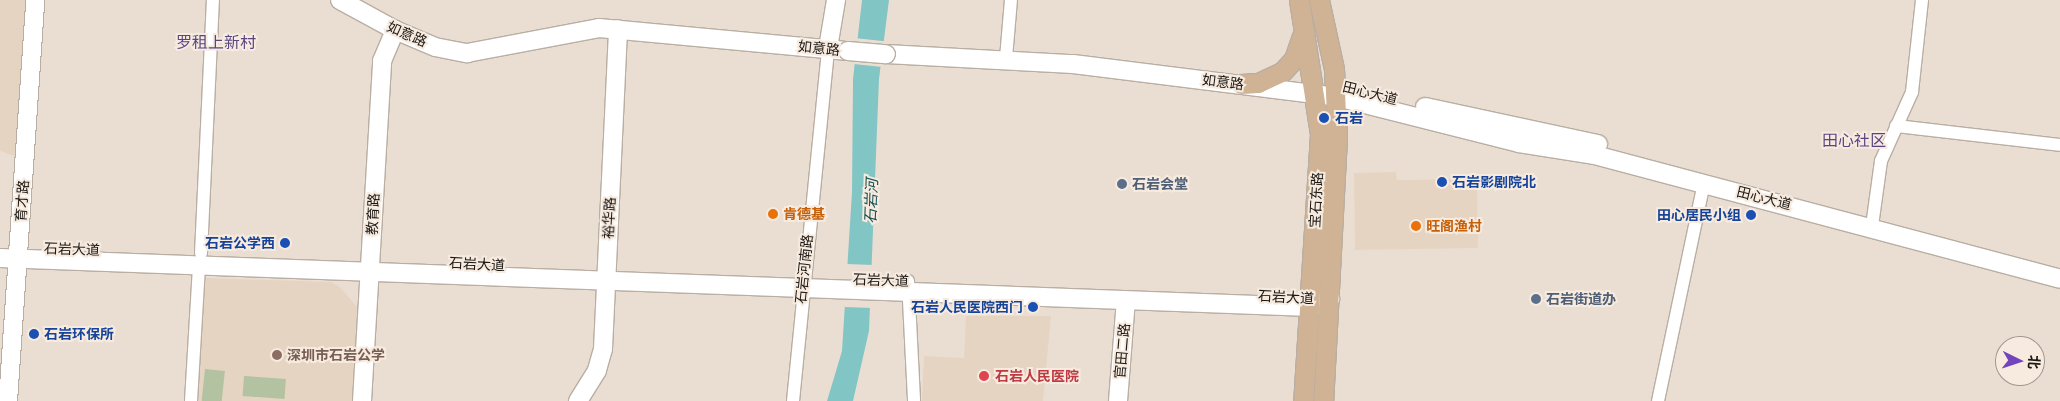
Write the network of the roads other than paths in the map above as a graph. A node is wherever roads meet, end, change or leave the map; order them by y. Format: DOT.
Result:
graph roads {
  1 [pos="36,0"];
  2 [pos="46,0"];
  3 [pos="213,0"];
  4 [pos="340,0"];
  5 [pos="836,0"];
  6 [pos="1011,0"];
  7 [pos="1299,0"];
  8 [pos="1319,0"];
  9 [pos="1922,0"];
  10 [pos="618,29"];
  11 [pos="394,30"];
  12 [pos="1303,33"];
  13 [pos="828,48"];
  14 [pos="1006,58"];
  15 [pos="1241,84"];
  16 [pos="1336,90"];
  17 [pos="1312,93"];
  18 [pos="1896,126"];
  19 [pos="2060,145"];
  20 [pos="1704,183"];
  21 [pos="1873,220"];
  22 [pos="0,247"];
  23 [pos="19,254"];
  24 [pos="200,259"];
  25 [pos="371,265"];
  26 [pos="2060,267"];
  27 [pos="606,276"];
  28 [pos="2060,279"];
  29 [pos="802,283"];
  30 [pos="908,287"];
  31 [pos="1330,299"];
  32 [pos="1126,300"];
  33 [pos="1310,303"];
  34 [pos="8,401"];
  35 [pos="20,401"];
  36 [pos="191,401"];
  37 [pos="362,401"];
  38 [pos="578,401"];
  39 [pos="792,401"];
  40 [pos="914,401"];
  41 [pos="1118,401"];
  42 [pos="1303,401"];
  43 [pos="1323,401"];
  44 [pos="1658,401"];
  1 -- 23 [label="street, 育才路"];
  2 -- 23 [label="street, 育才路"];
  3 -- 24 [label="street"];
  4 -- 11 [label="street, 如意路"];
  5 -- 13 [label="street"];
  6 -- 14 [label="street"];
  7 -- 12 [label="main road, 宝石东路"];
  8 -- 16 [label="main road, 宝石东路"];
  9 -- 18 [label="street"];
  10 -- 11 [label="street, 如意路"];
  10 -- 13 [label="street, 如意路"];
  10 -- 27 [label="street, 裕华路"];
  11 -- 25 [label="street, 教育路"];
  12 -- 15 [label="main road"];
  12 -- 17 [label="main road, 宝石东路"];
  13 -- 14 [label="street, 如意路, bridge"];
  13 -- 29 [label="street, 石岩河南路"];
  14 -- 15 [label="street, 如意路"];
  15 -- 17 [label="street, 如意路"];
  16 -- 17 [label="street, 田心大道"];
  16 -- 20 [label="street, 田心大道"];
  16 -- 21 [label="street, 田心大道"];
  16 -- 31 [label="main road, 宝石东路"];
  17 -- 33 [label="main road, 宝石东路"];
  18 -- 19 [label="street"];
  18 -- 21 [label="street"];
  20 -- 21 [label="street, 田心大道"];
  20 -- 44 [label="street"];
  21 -- 26 [label="street, 田心大道"];
  21 -- 28 [label="street, 田心大道"];
  22 -- 23 [label="street, 石岩大道"];
  23 -- 24 [label="street, 石岩大道"];
  23 -- 34 [label="street, 育才路"];
  23 -- 35 [label="street, 育才路"];
  24 -- 25 [label="street, 石岩大道"];
  24 -- 36 [label="street"];
  25 -- 27 [label="street, 石岩大道"];
  25 -- 37 [label="street, 教育路"];
  27 -- 29 [label="street, 石岩大道"];
  27 -- 38 [label="street, 裕华路"];
  29 -- 30 [label="street, 石岩大道"];
  29 -- 39 [label="street, 石岩河南路"];
  30 -- 32 [label="street, 石岩大道"];
  30 -- 33 [label="street, 石岩大道"];
  30 -- 40 [label="street"];
  31 -- 33 [label="street, 石岩大道"];
  31 -- 43 [label="main road, 宝石东路"];
  32 -- 33 [label="street, 石岩大道"];
  32 -- 41 [label="street, 官田二路"];
  33 -- 42 [label="main road, 宝石东路"];
}
